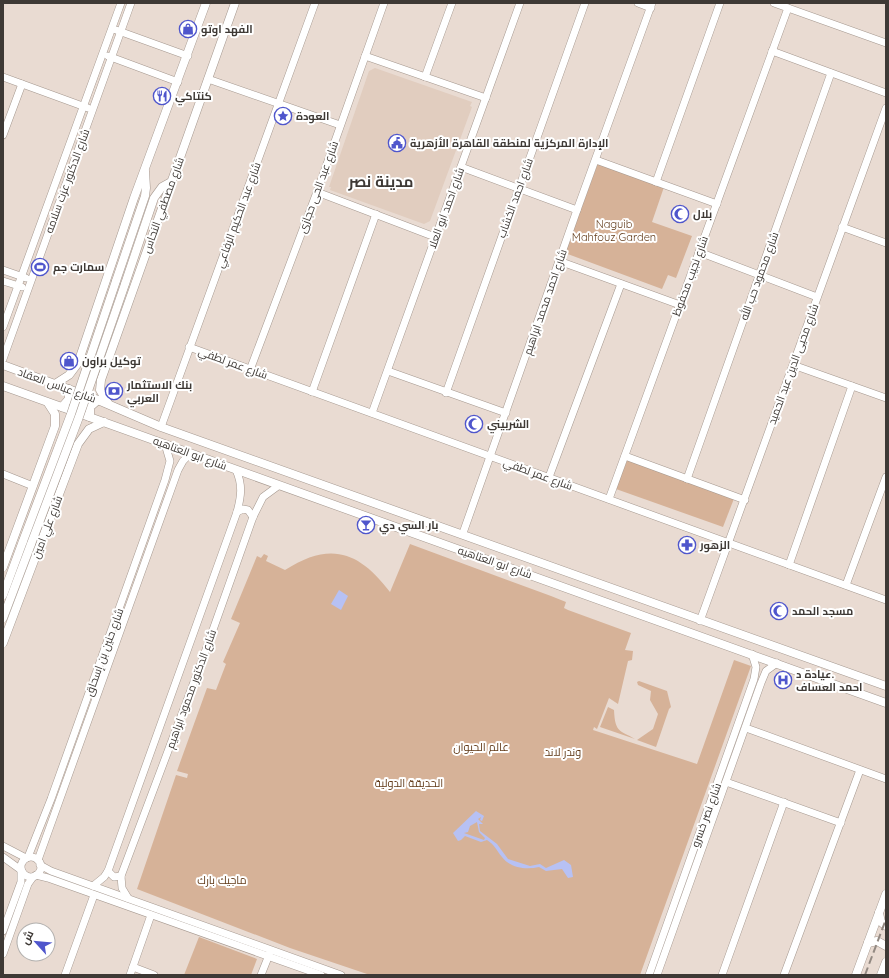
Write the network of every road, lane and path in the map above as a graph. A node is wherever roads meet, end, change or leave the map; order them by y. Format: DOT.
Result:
graph roads {
  1 [pos="121,3"];
  2 [pos="131,3"];
  3 [pos="206,3"];
  4 [pos="235,3"];
  5 [pos="314,3"];
  6 [pos="384,3"];
  7 [pos="452,3"];
  8 [pos="520,3"];
  9 [pos="585,3"];
  10 [pos="638,3"];
  11 [pos="720,3"];
  12 [pos="774,3"];
  13 [pos="652,5"];
  14 [pos="788,8"];
  15 [pos="112,29"];
  16 [pos="121,32"];
  17 [pos="886,43"];
  18 [pos="772,51"];
  19 [pos="102,54"];
  20 [pos="188,56"];
  21 [pos="365,56"];
  22 [pos="111,57"];
  23 [pos="831,73"];
  24 [pos="425,77"];
  25 [pos="3,78"];
  26 [pos="208,79"];
  27 [pos="178,82"];
  28 [pos="22,84"];
  29 [pos="886,93"];
  30 [pos="486,98"];
  31 [pos="278,103"];
  32 [pos="83,106"];
  33 [pos="886,108"];
  34 [pos="93,109"];
  35 [pos="340,126"];
  36 [pos="3,135"];
  37 [pos="596,160"];
  38 [pos="461,167"];
  39 [pos="145,170"];
  40 [pos="171,182"];
  41 [pos="656,182"];
  42 [pos="518,189"];
  43 [pos="317,192"];
  44 [pos="717,204"];
  45 [pos="577,210"];
  46 [pos="376,214"];
  47 [pos="842,227"];
  48 [pos="436,237"];
  49 [pos="886,243"];
  50 [pos="699,252"];
  51 [pos="559,261"];
  52 [pos="3,270"];
  53 [pos="760,275"];
  54 [pos="21,276"];
  55 [pos="3,280"];
  56 [pos="31,280"];
  57 [pos="621,284"];
  58 [pos="18,286"];
  59 [pos="28,289"];
  60 [pos="817,297"];
  61 [pos="680,305"];
  62 [pos="3,327"];
  63 [pos="189,347"];
  64 [pos="83,348"];
  65 [pos="3,358"];
  66 [pos="108,359"];
  67 [pos="3,365"];
  68 [pos="793,365"];
  69 [pos="250,370"];
  70 [pos="388,371"];
  71 [pos="55,384"];
  72 [pos="3,386"];
  73 [pos="852,386"];
  74 [pos="69,389"];
  75 [pos="312,392"];
  76 [pos="446,392"];
  77 [pos="886,398"];
  78 [pos="98,400"];
  79 [pos="48,403"];
  80 [pos="110,405"];
  81 [pos="62,407"];
  82 [pos="506,413"];
  83 [pos="372,414"];
  84 [pos="90,417"];
  85 [pos="104,422"];
  86 [pos="161,427"];
  87 [pos="165,444"];
  88 [pos="45,452"];
  89 [pos="190,454"];
  90 [pos="490,456"];
  91 [pos="625,456"];
  92 [pos="73,458"];
  93 [pos="169,467"];
  94 [pos="178,470"];
  95 [pos="236,470"];
  96 [pos="3,474"];
  97 [pos="886,477"];
  98 [pos="549,478"];
  99 [pos="686,478"];
  100 [pos="33,486"];
  101 [pos="278,486"];
  102 [pos="609,499"];
  103 [pos="745,500"];
  104 [pos="237,512"];
  105 [pos="253,517"];
  106 [pos="463,533"];
  107 [pos="729,543"];
  108 [pos="789,565"];
  109 [pos="3,567"];
  110 [pos="846,586"];
  111 [pos="3,594"];
  112 [pos="886,600"];
  113 [pos="3,618"];
  114 [pos="700,621"];
  115 [pos="3,643"];
  116 [pos="752,654"];
  117 [pos="777,662"];
  118 [pos="758,681"];
  119 [pos="886,686"];
  120 [pos="886,703"];
  121 [pos="746,728"];
  122 [pos="860,770"];
  123 [pos="886,779"];
  124 [pos="726,782"];
  125 [pos="784,802"];
  126 [pos="841,822"];
  127 [pos="3,846"];
  128 [pos="3,856"];
  129 [pos="27,858"];
  130 [pos="39,862"];
  131 [pos="21,871"];
  132 [pos="108,871"];
  133 [pos="34,876"];
  134 [pos="121,876"];
  135 [pos="93,886"];
  136 [pos="886,894"];
  137 [pos="94,895"];
  138 [pos="128,898"];
  139 [pos="879,913"];
  140 [pos="152,915"];
  141 [pos="886,926"];
  142 [pos="3,932"];
  143 [pos="868,944"];
  144 [pos="886,946"];
  145 [pos="3,954"];
  146 [pos="269,955"];
  147 [pos="886,962"];
  148 [pos="133,967"];
  149 [pos="786,974"];
  150 [pos="65,975"];
  151 [pos="130,975"];
  152 [pos="154,975"];
  153 [pos="261,975"];
  154 [pos="321,975"];
  155 [pos="341,975"];
  156 [pos="649,975"];
  157 [pos="657,975"];
  158 [pos="722,975"];
  159 [pos="856,975"];
  160 [pos="881,975"];
  1 -- 15 [label="street, شارع الدكتور عزت سلامه"];
  2 -- 16 [label="street, شارع الدكتور عزت سلامه"];
  3 -- 20 [label="main road"];
  4 -- 26 [label="main road, شارع مصطفي النحاس"];
  5 -- 31 [label="street, شارع عبد الحكيم الرفاعي"];
  6 -- 21 [label="street, شارع عبد الحى حجازى"];
  7 -- 24 [label="street"];
  8 -- 30 [label="street, شارع احمد ابو العلا"];
  9 -- 42 [label="street, شارع احمد الخشاب"];
  10 -- 13 [label="street"];
  11 -- 41 [label="street"];
  12 -- 14 [label="street"];
  13 -- 37 [label="street, شارع احمد محمد ابراهيم"];
  14 -- 17 [label="street"];
  14 -- 18 [label="street, شارع نجيب محفوظ"];
  15 -- 16 [label="street"];
  15 -- 19 [label="street, شارع الدكتور عزت سلامه"];
  16 -- 20 [label="street"];
  16 -- 22 [label="street, شارع الدكتور عزت سلامه"];
  18 -- 23 [label="street"];
  18 -- 44 [label="street, شارع نجيب محفوظ"];
  19 -- 22 [label="street"];
  19 -- 32 [label="street, شارع الدكتور عزت سلامه"];
  20 -- 27 [label="main road"];
  21 -- 24 [label="street"];
  21 -- 35 [label="street, شارع عبد الحى حجازى"];
  22 -- 27 [label="street"];
  22 -- 34 [label="street, شارع الدكتور عزت سلامه"];
  23 -- 29 [label="street"];
  23 -- 53 [label="street, شارع محمود حب الله"];
  24 -- 30 [label="street"];
  25 -- 28 [label="street"];
  26 -- 31 [label="street"];
  26 -- 40 [label="main road, شارع مصطفي النحاس"];
  27 -- 39 [label="main road"];
  28 -- 32 [label="street"];
  28 -- 36 [label="street"];
  30 -- 38 [label="street, شارع احمد ابو العلا"];
  31 -- 35 [label="street"];
  31 -- 63 [label="street, شارع عبد الحكيم الرفاعي"];
  32 -- 34 [label="street"];
  32 -- 54 [label="street, شارع الدكتور عزت سلامه"];
  33 -- 47 [label="street, شارع محيى الدين عبد الحميد"];
  34 -- 56 [label="street, شارع الدكتور عزت سلامه"];
  35 -- 43 [label="street, شارع عبد الحى حجازى"];
  37 -- 41 [label="street"];
  37 -- 45 [label="street, شارع احمد محمد ابراهيم"];
  38 -- 42 [label="street"];
  38 -- 48 [label="street, شارع احمد ابو العلا"];
  39 -- 64 [label="main road"];
  39 -- 111 [label="main road, bridge"];
  40 -- 66 [label="main road, شارع مصطفي النحاس"];
  40 -- 113 [label="main road, bridge"];
  41 -- 44 [label="street"];
  42 -- 45 [label="street"];
  42 -- 76 [label="street, شارع احمد الخشاب"];
  43 -- 46 [label="street"];
  43 -- 69 [label="street, شارع عبد الحى حجازى"];
  44 -- 50 [label="street, شارع نجيب محفوظ"];
  45 -- 51 [label="street, شارع احمد محمد ابراهيم"];
  46 -- 48 [label="street"];
  46 -- 75 [label="street"];
  47 -- 49 [label="street"];
  47 -- 60 [label="street, شارع محيى الدين عبد الحميد"];
  48 -- 70 [label="street, شارع احمد ابو العلا"];
  50 -- 53 [label="street"];
  50 -- 61 [label="street, شارع نجيب محفوظ"];
  51 -- 57 [label="street"];
  51 -- 82 [label="street, شارع احمد محمد ابراهيم"];
  52 -- 54 [label="street"];
  53 -- 60 [label="street"];
  53 -- 99 [label="street, شارع محمود حب الله"];
  54 -- 56 [label="street"];
  54 -- 58 [label="street, شارع الدكتور عزت سلامه"];
  55 -- 58 [label="street"];
  56 -- 59 [label="street, شارع الدكتور عزت سلامه"];
  57 -- 61 [label="street"];
  57 -- 98 [label="street"];
  58 -- 59 [label="street"];
  58 -- 62 [label="street, شارع الدكتور عزت سلامه"];
  59 -- 65 [label="street, شارع الدكتور عزت سلامه"];
  60 -- 68 [label="street, شارع محيى الدين عبد الحميد"];
  61 -- 91 [label="street, شارع نجيب محفوظ"];
  63 -- 69 [label="street, شارع عمر لطفي"];
  63 -- 86 [label="street, شارع عبد الحكيم الرفاعي"];
  64 -- 66 [label="main road"];
  64 -- 71 [label="main road"];
  66 -- 80 [label="main road, شارع مصطفي النحاس"];
  67 -- 71 [label="main road, شارع عباس العقاد"];
  68 -- 73 [label="street"];
  68 -- 103 [label="street, شارع محيى الدين عبد الحميد"];
  69 -- 75 [label="street, شارع عمر لطفي"];
  70 -- 76 [label="street"];
  70 -- 83 [label="street, شارع احمد ابو العلا"];
  71 -- 74 [label="main road, شارع عباس العقاد"];
  72 -- 79 [label="main road, شارع عباس العقاد"];
  73 -- 77 [label="street"];
  73 -- 108 [label="street"];
  74 -- 78 [label="main road, شارع عباس العقاد"];
  74 -- 81 [label="main road"];
  75 -- 83 [label="street, شارع عمر لطفي"];
  76 -- 82 [label="street"];
  78 -- 80 [label="main road, شارع عباس العقاد"];
  78 -- 84 [label="main road"];
  79 -- 81 [label="main road, شارع عباس العقاد"];
  79 -- 88 [label="main road"];
  80 -- 86 [label="main road, شارع ابو العتاهيه"];
  81 -- 84 [label="main road, شارع عباس العقاد"];
  82 -- 90 [label="street, شارع احمد محمد ابراهيم"];
  83 -- 90 [label="street, شارع عمر لطفي"];
  84 -- 85 [label="main road, شارع عباس العقاد"];
  85 -- 87 [label="main road, شارع ابو العتاهيه"];
  85 -- 92 [label="main road, شارع علي امين"];
  86 -- 106 [label="main road, شارع ابو العتاهيه"];
  87 -- 89 [label="main road, شارع ابو العتاهيه"];
  87 -- 93 [label="street, شارع حنين بن إسحاق"];
  88 -- 92 [label="main road"];
  88 -- 100 [label="main road"];
  89 -- 94 [label="street, شارع حنين بن إسحاق"];
  89 -- 95 [label="main road, شارع ابو العتاهيه"];
  90 -- 98 [label="street, شارع عمر لطفي"];
  90 -- 106 [label="street, شارع احمد محمد ابراهيم"];
  91 -- 99 [label="street"];
  91 -- 102 [label="street, شارع نجيب محفوظ"];
  92 -- 115 [label="main road, شارع علي امين"];
  93 -- 94 [label="street"];
  93 -- 129 [label="street, شارع حنين بن إسحاق"];
  94 -- 130 [label="street, شارع حنين بن إسحاق"];
  95 -- 101 [label="main road, شارع ابو العتاهيه"];
  95 -- 104 [label="street, شارع الدكتور محمود ابراهيم"];
  96 -- 100 [label="street"];
  97 -- 110 [label="street"];
  98 -- 102 [label="street, شارع عمر لطفي"];
  99 -- 103 [label="street"];
  100 -- 109 [label="main road"];
  101 -- 105 [label="street, شارع الدكتور محمود ابراهيم"];
  101 -- 116 [label="main road, شارع ابو العتاهيه"];
  102 -- 107 [label="street, شارع عمر لطفي"];
  103 -- 107 [label="street, شارع محيى الدين عبد الحميد"];
  104 -- 105 [label="street"];
  104 -- 132 [label="street, شارع الدكتور محمود ابراهيم"];
  105 -- 134 [label="street, شارع الدكتور محمود ابراهيم"];
  106 -- 114 [label="main road, شارع ابو العتاهيه"];
  107 -- 108 [label="street, شارع عمر لطفي"];
  107 -- 114 [label="street, شارع محيى الدين عبد الحميد"];
  108 -- 110 [label="street, شارع عمر لطفي"];
  110 -- 112 [label="street, شارع عمر لطفي"];
  114 -- 119 [label="main road, شارع ابو العتاهيه"];
  116 -- 117 [label="main road, شارع ابو العتاهيه"];
  116 -- 118 [label="street, شارع نصر خسرو"];
  117 -- 118 [label="street, شارع نصر خسرو"];
  117 -- 120 [label="main road, شارع ابو العتاهيه"];
  118 -- 121 [label="street, شارع نصر خسرو"];
  118 -- 156 [label="street, شارع نصر خسرو"];
  121 -- 122 [label="street"];
  121 -- 124 [label="street, شارع نصر خسرو"];
  122 -- 123 [label="street"];
  122 -- 126 [label="street"];
  124 -- 125 [label="street"];
  124 -- 157 [label="street, شارع نصر خسرو"];
  125 -- 126 [label="street"];
  125 -- 158 [label="street"];
  126 -- 149 [label="street"];
  127 -- 129 [label="street"];
  128 -- 131 [label="street"];
  129 -- 130 [label="street"];
  129 -- 131 [label="street"];
  130 -- 133 [label="street"];
  130 -- 135 [label="street"];
  131 -- 133 [label="street"];
  131 -- 142 [label="street"];
  132 -- 134 [label="street"];
  132 -- 135 [label="street, شارع الدكتور محمود ابراهيم"];
  133 -- 137 [label="street"];
  133 -- 145 [label="street"];
  134 -- 138 [label="street"];
  135 -- 138 [label="street"];
  136 -- 139 [label="main road"];
  137 -- 140 [label="street"];
  137 -- 150 [label="street"];
  138 -- 155 [label="street"];
  139 -- 141 [label="main road"];
  139 -- 143 [label="main road"];
  140 -- 146 [label="street"];
  140 -- 148 [label="street"];
  143 -- 144 [label="main road"];
  143 -- 159 [label="main road"];
  146 -- 153 [label="street"];
  146 -- 154 [label="street"];
  147 -- 160 [label="main road"];
  148 -- 151 [label="street"];
  148 -- 152 [label="street"];
}
